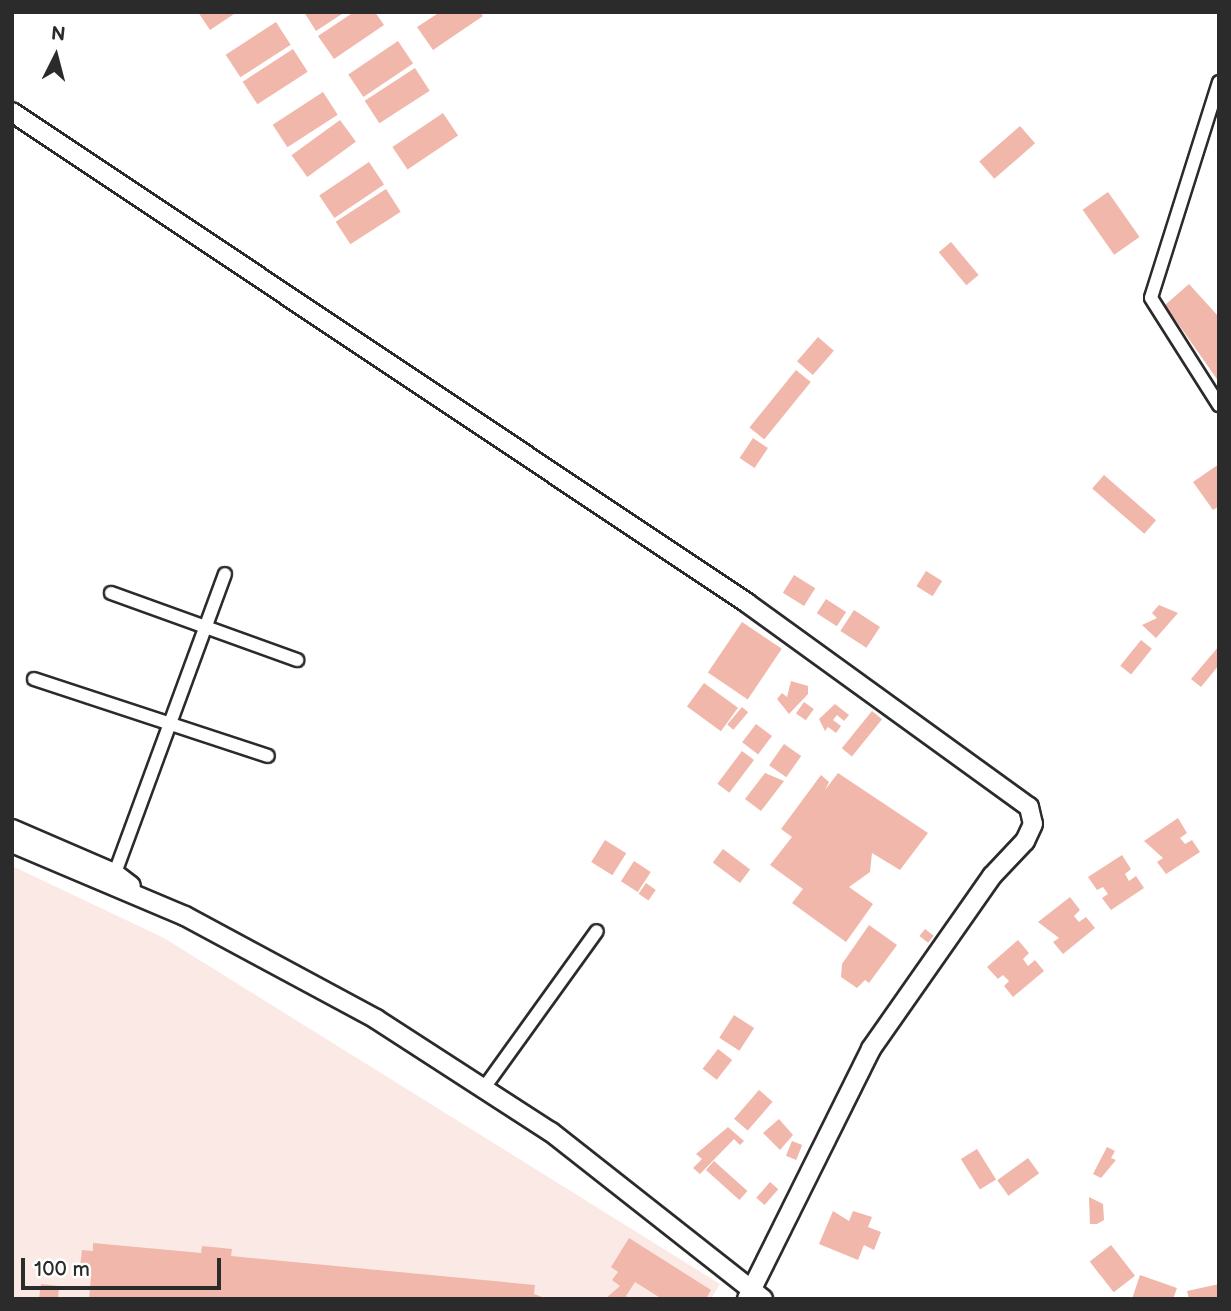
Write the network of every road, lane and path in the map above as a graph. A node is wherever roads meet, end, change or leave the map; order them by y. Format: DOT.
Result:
graph roads {
  1 [pos="1219,82"];
  2 [pos="12,112"];
  3 [pos="1219,405"];
  4 [pos="225,574"];
  5 [pos="111,593"];
  6 [pos="205,628"];
  7 [pos="297,660"];
  8 [pos="34,679"];
  9 [pos="173,727"];
  10 [pos="268,756"];
  11 [pos="12,829"];
  12 [pos="12,843"];
  13 [pos="113,879"];
  14 [pos="597,930"];
  15 [pos="484,1088"];
  16 [pos="754,1296"];
  1 -- 3 [label="street"];
  2 -- 16 [label="street"];
  4 -- 6 [label="street"];
  5 -- 6 [label="street"];
  6 -- 7 [label="street"];
  6 -- 9 [label="street"];
  8 -- 9 [label="street"];
  9 -- 10 [label="street"];
  9 -- 13 [label="street"];
  11 -- 13 [label="street"];
  12 -- 13 [label="street"];
  13 -- 15 [label="street"];
  14 -- 15 [label="street"];
  15 -- 16 [label="street"];
}
